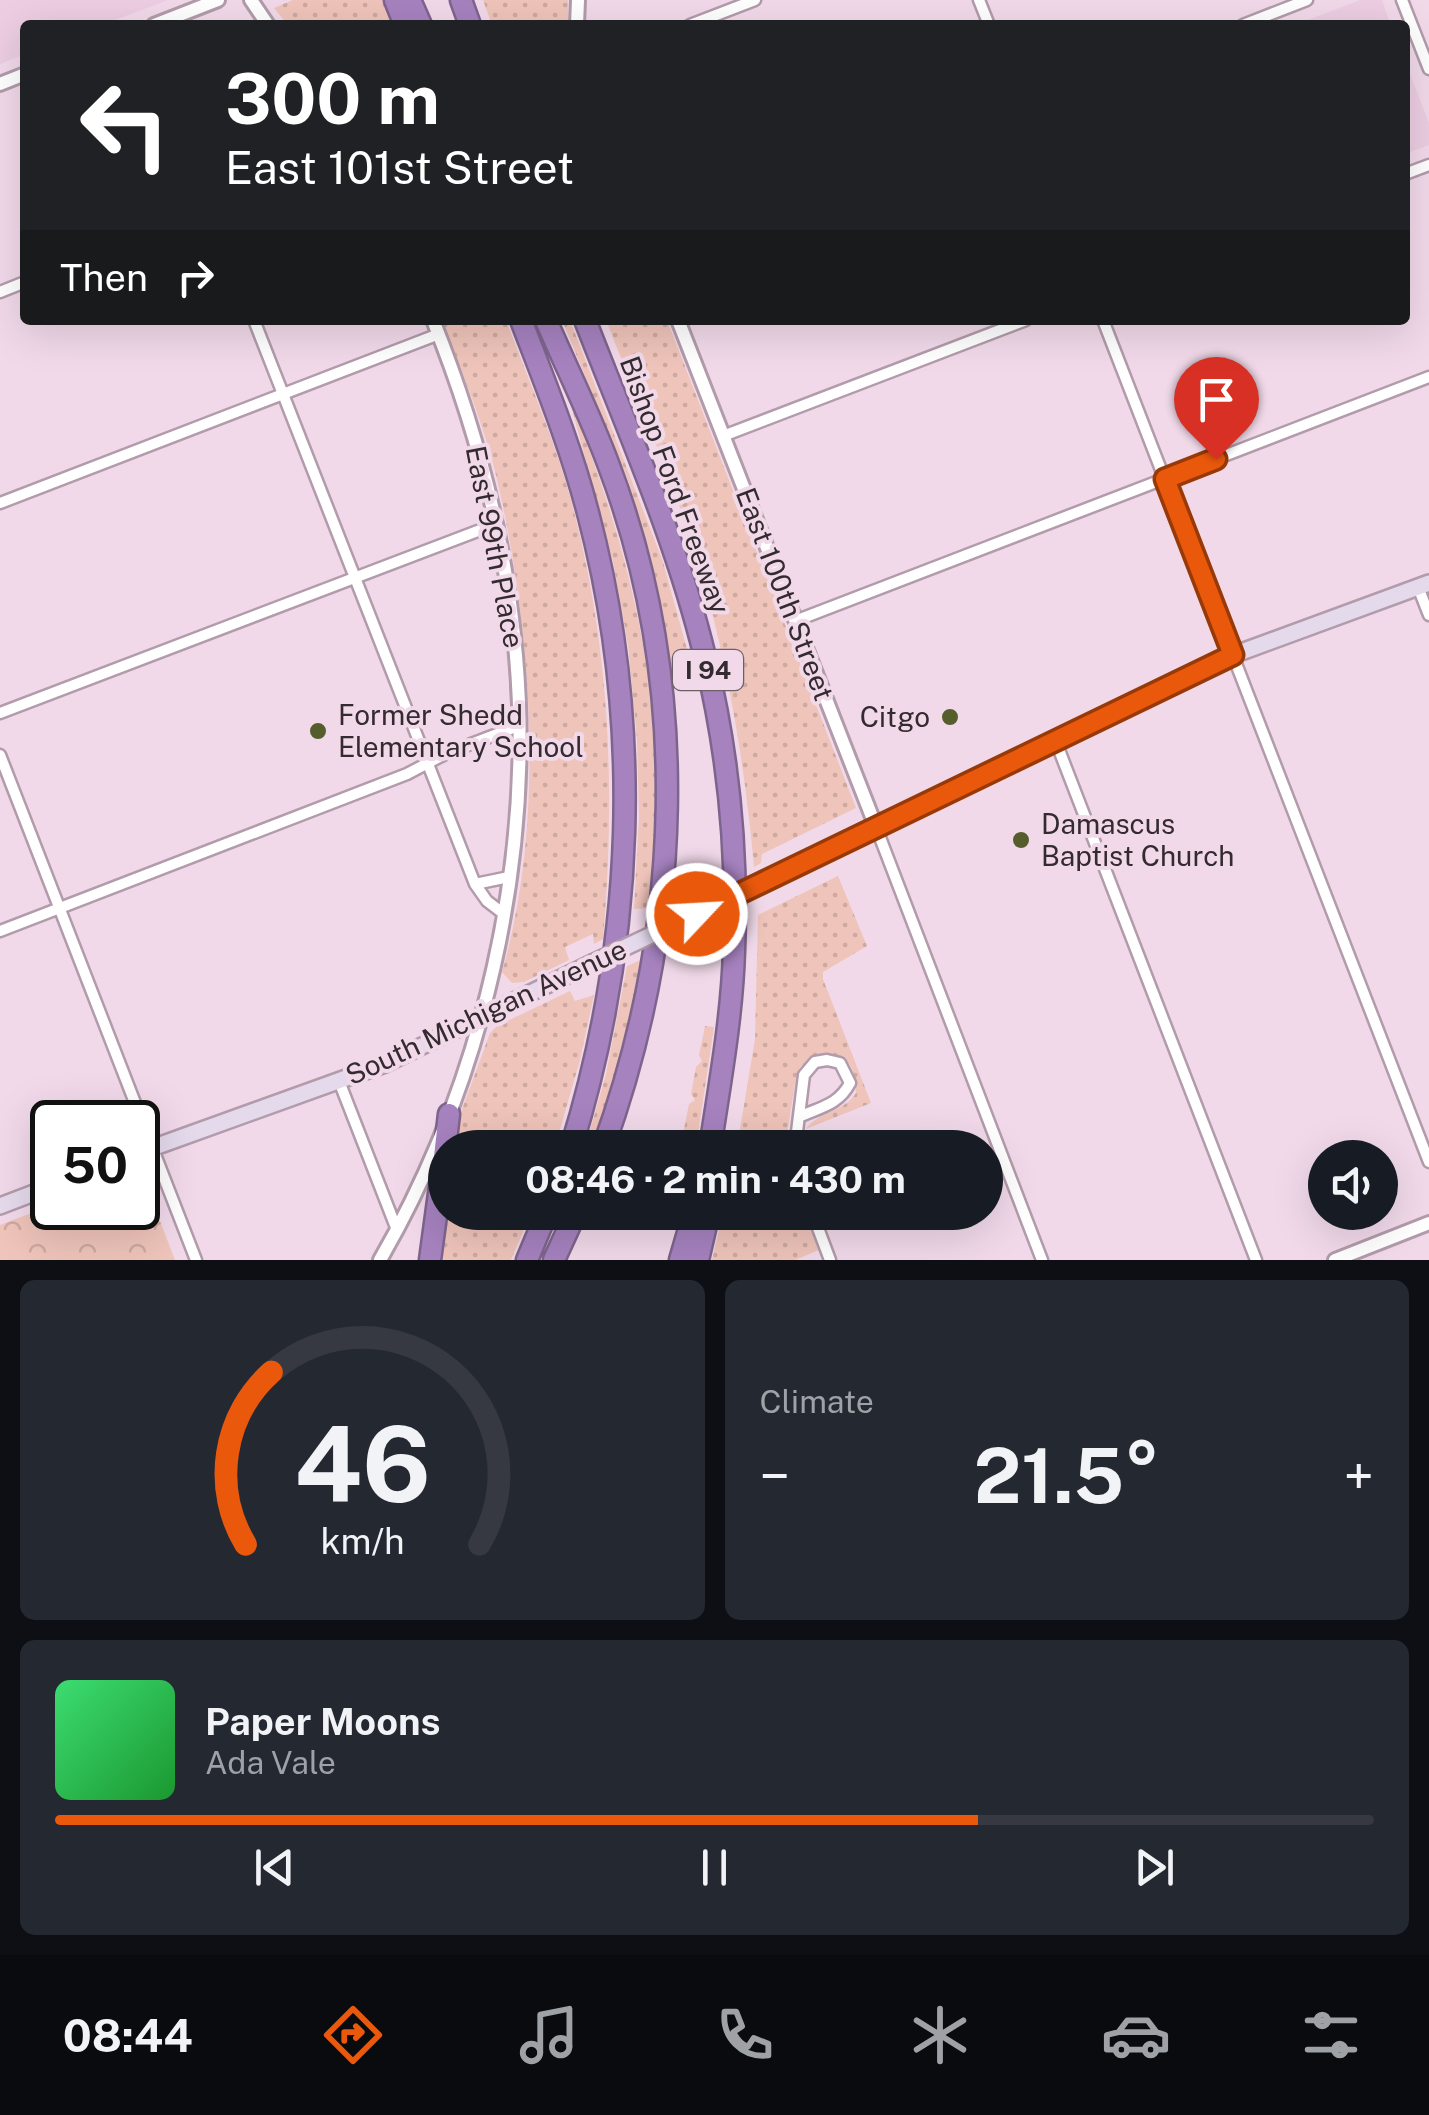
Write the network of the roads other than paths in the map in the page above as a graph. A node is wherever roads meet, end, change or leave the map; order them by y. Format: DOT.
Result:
graph roads {
  1 [pos="218,0"];
  2 [pos="756,0"];
  3 [pos="1308,0"];
  4 [pos="167,20"];
  5 [pos="703,20"];
  6 [pos="1256,20"];
  7 [pos="1410,20"];
  8 [pos="1429,69"];
  9 [pos="256,325"];
  10 [pos="435,325"];
  11 [pos="522,325"];
  12 [pos="548,325"];
  13 [pos="587,325"];
  14 [pos="680,325"];
  15 [pos="1013,325"];
  16 [pos="1105,325"];
  17 [pos="439,334"];
  18 [pos="1429,377"];
  19 [pos="283,394"];
  20 [pos="723,436"];
  21 [pos="1165,479"];
  22 [pos="0,503"];
  23 [pos="496,524"];
  24 [pos="354,578"];
  25 [pos="1424,585"];
  26 [pos="1429,615"];
  27 [pos="795,621"];
  28 [pos="1233,655"];
  29 [pos="0,713"];
  30 [pos="518,726"];
  31 [pos="1056,742"];
  32 [pos="0,755"];
  33 [pos="427,763"];
  34 [pos="876,828"];
  35 [pos="510,877"];
  36 [pos="475,884"];
  37 [pos="60,908"];
  38 [pos="504,914"];
  39 [pos="0,931"];
  40 [pos="480,1017"];
  41 [pos="727,1040"];
  42 [pos="338,1081"];
  43 [pos="127,1100"];
  44 [pos="449,1114"];
  45 [pos="801,1116"];
  46 [pos="447,1130"];
  47 [pos="576,1130"];
  48 [pos="608,1130"];
  49 [pos="713,1130"];
  50 [pos="726,1130"];
  51 [pos="798,1130"];
  52 [pos="160,1145"];
  53 [pos="1429,1162"];
  54 [pos="160,1182"];
  55 [pos="30,1194"];
  56 [pos="0,1206"];
  57 [pos="1429,1224"];
  58 [pos="397,1230"];
  59 [pos="434,1230"];
  60 [pos="540,1230"];
  61 [pos="568,1230"];
  62 [pos="689,1230"];
  63 [pos="705,1230"];
  64 [pos="819,1230"];
  65 [pos="196,1260"];
  66 [pos="380,1260"];
  67 [pos="430,1260"];
  68 [pos="527,1260"];
  69 [pos="554,1260"];
  70 [pos="680,1260"];
  71 [pos="698,1260"];
  72 [pos="830,1260"];
  73 [pos="1042,1260"];
  74 [pos="1256,1260"];
  75 [pos="1335,1260"];
  1 -- 4 [label="street"];
  2 -- 5 [label="street"];
  3 -- 6 [label="street"];
  7 -- 8 [label="street"];
  9 -- 19 [label="street"];
  10 -- 17 [label="street, East 99th Place"];
  11 -- 47 [label="highway"];
  12 -- 48 [label="highway"];
  13 -- 41 [label="highway, Bishop Ford Freeway / I 94"];
  14 -- 20 [label="street, East 100th Street"];
  15 -- 20 [label="street"];
  16 -- 21 [label="street"];
  17 -- 19 [label="street"];
  17 -- 23 [label="street, East 99th Place"];
  18 -- 21 [label="street"];
  19 -- 22 [label="street"];
  19 -- 24 [label="street"];
  20 -- 27 [label="street, East 100th Street"];
  21 -- 27 [label="street"];
  21 -- 28 [label="street"];
  23 -- 24 [label="street"];
  23 -- 30 [label="street, East 99th Place"];
  24 -- 29 [label="street"];
  24 -- 33 [label="street"];
  25 -- 26 [label="street"];
  25 -- 28 [label="main road, South Michigan Avenue"];
  27 -- 34 [label="street, East 100th Street"];
  28 -- 31 [label="main road, South Michigan Avenue"];
  28 -- 53 [label="street"];
  30 -- 33 [label="street"];
  30 -- 35 [label="street, East 99th Place"];
  31 -- 34 [label="main road, South Michigan Avenue"];
  31 -- 74 [label="street"];
  32 -- 37 [label="street"];
  33 -- 36 [label="street"];
  33 -- 37 [label="street"];
  34 -- 40 [label="main road, South Michigan Avenue, bridge"];
  34 -- 73 [label="street, East 100th Street"];
  35 -- 36 [label="street"];
  35 -- 38 [label="street, East 99th Place"];
  36 -- 38 [label="street"];
  37 -- 39 [label="street"];
  37 -- 43 [label="street"];
  38 -- 40 [label="street, East 99th Place"];
  40 -- 42 [label="main road, South Michigan Avenue"];
  40 -- 44 [label="street, East 99th Place"];
  41 -- 49 [label="highway, Bishop Ford Freeway / I 94"];
  41 -- 50 [label="highway"];
  42 -- 52 [label="main road, South Michigan Avenue"];
  42 -- 58 [label="street"];
  44 -- 46 [label="highway"];
  44 -- 58 [label="street, East 99th Place"];
  45 -- 45 [label="street"];
  45 -- 51 [label="street"];
  54 -- 65 [label="street"];
  55 -- 56 [label="main road"];
  57 -- 75 [label="street"];
  58 -- 66 [label="street, East 99th Place"];
  59 -- 67 [label="highway"];
  60 -- 68 [label="highway"];
  61 -- 69 [label="highway"];
  62 -- 70 [label="highway"];
  63 -- 71 [label="highway"];
  64 -- 72 [label="street"];
}
